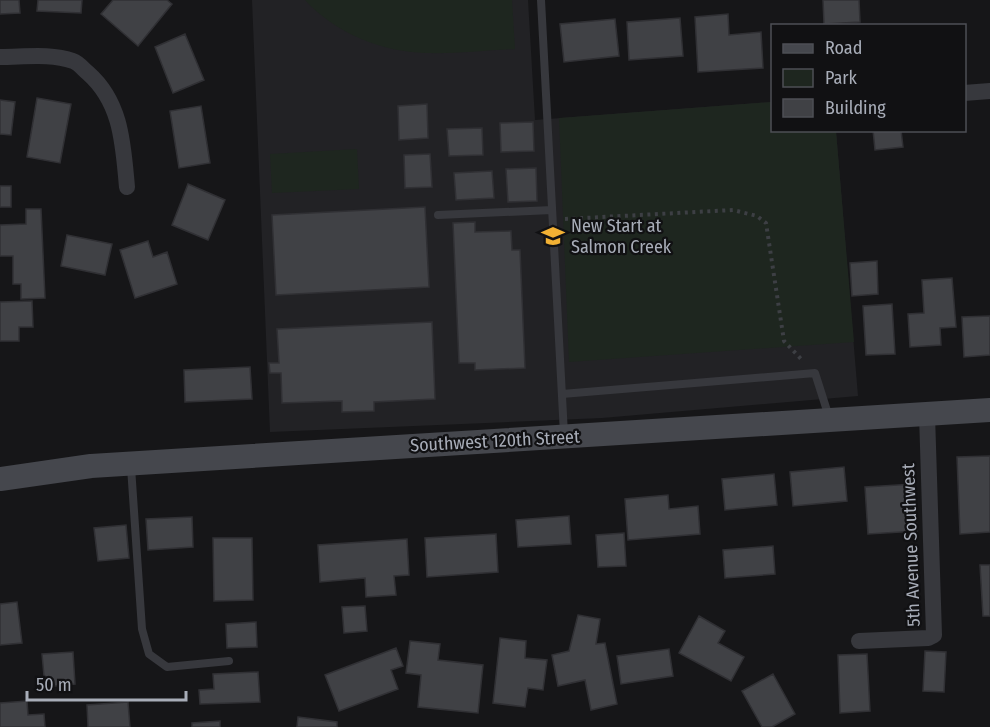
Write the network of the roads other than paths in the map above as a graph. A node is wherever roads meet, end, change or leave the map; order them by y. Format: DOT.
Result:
graph roads {
  1 [pos="541,0"];
  2 [pos="0,57"];
  3 [pos="990,91"];
  4 [pos="966,93"];
  5 [pos="127,187"];
  6 [pos="438,215"];
  7 [pos="552,215"];
  8 [pos="562,394"];
  9 [pos="990,410"];
  10 [pos="927,415"];
  11 [pos="830,421"];
  12 [pos="565,437"];
  13 [pos="131,464"];
  14 [pos="0,479"];
  15 [pos="859,641"];
  16 [pos="229,661"];
  1 -- 7 [label="lane"];
  2 -- 5 [label="street"];
  3 -- 4 [label="street"];
  6 -- 7 [label="lane"];
  7 -- 8 [label="lane"];
  8 -- 11 [label="lane"];
  8 -- 12 [label="lane"];
  9 -- 10 [label="street, Southwest 120th Street"];
  10 -- 11 [label="street, Southwest 120th Street"];
  10 -- 15 [label="street, 5th Avenue Southwest"];
  11 -- 12 [label="street, Southwest 120th Street"];
  12 -- 13 [label="street, Southwest 120th Street"];
  13 -- 14 [label="street, Southwest 120th Street"];
  13 -- 16 [label="lane"];
}
